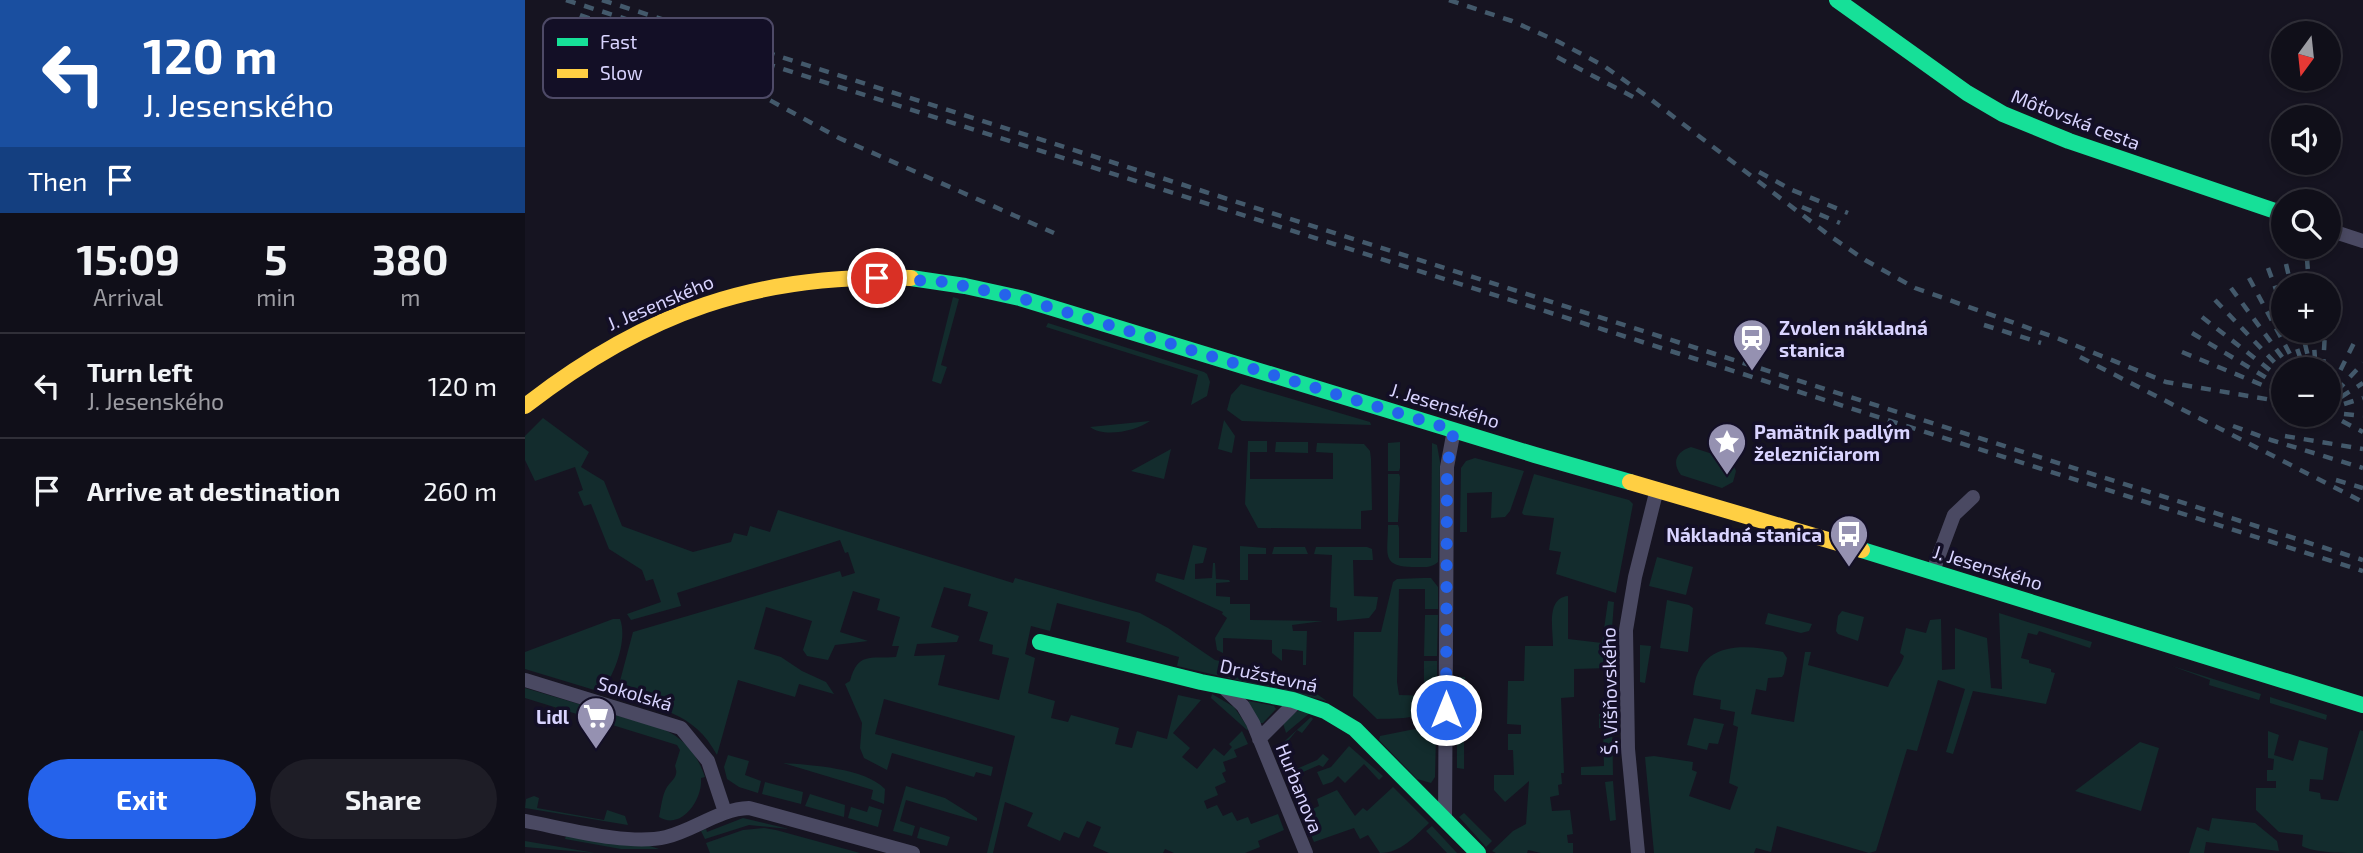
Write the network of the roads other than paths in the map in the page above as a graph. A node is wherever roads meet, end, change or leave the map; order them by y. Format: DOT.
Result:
graph roads {
  1 [pos="1837,0"];
  2 [pos="2271,211"];
  3 [pos="2341,234"];
  4 [pos="2363,241"];
  5 [pos="525,406"];
  6 [pos="1454,430"];
  7 [pos="1657,489"];
  8 [pos="1973,497"];
  9 [pos="1933,571"];
  10 [pos="1040,642"];
  11 [pos="525,681"];
  12 [pos="1222,687"];
  13 [pos="1296,702"];
  14 [pos="2363,705"];
  15 [pos="1259,738"];
  16 [pos="725,812"];
  17 [pos="1445,820"];
  18 [pos="525,821"];
  19 [pos="913,853"];
  20 [pos="1306,853"];
  21 [pos="1478,853"];
  22 [pos="1638,853"];
  1 -- 2 [label="street, Môťovská cesta"];
  3 -- 4 [label="street"];
  5 -- 6 [label="street, J. Jesenského"];
  6 -- 7 [label="street, J. Jesenského"];
  6 -- 17 [label="street"];
  7 -- 9 [label="street, J. Jesenského"];
  7 -- 22 [label="street, Š. Višňovského"];
  8 -- 9 [label="street"];
  9 -- 14 [label="street, J. Jesenského"];
  10 -- 12 [label="street, Družstevná"];
  11 -- 16 [label="street, Sokolská"];
  12 -- 13 [label="street, Družstevná"];
  12 -- 15 [label="street, Hurbanova"];
  13 -- 15 [label="street, Hurbanova"];
  13 -- 17 [label="street, Družstevná"];
  15 -- 20 [label="street, Hurbanova"];
  16 -- 18 [label="street"];
  16 -- 19 [label="street"];
  17 -- 21 [label="street, Družstevná"];
}
